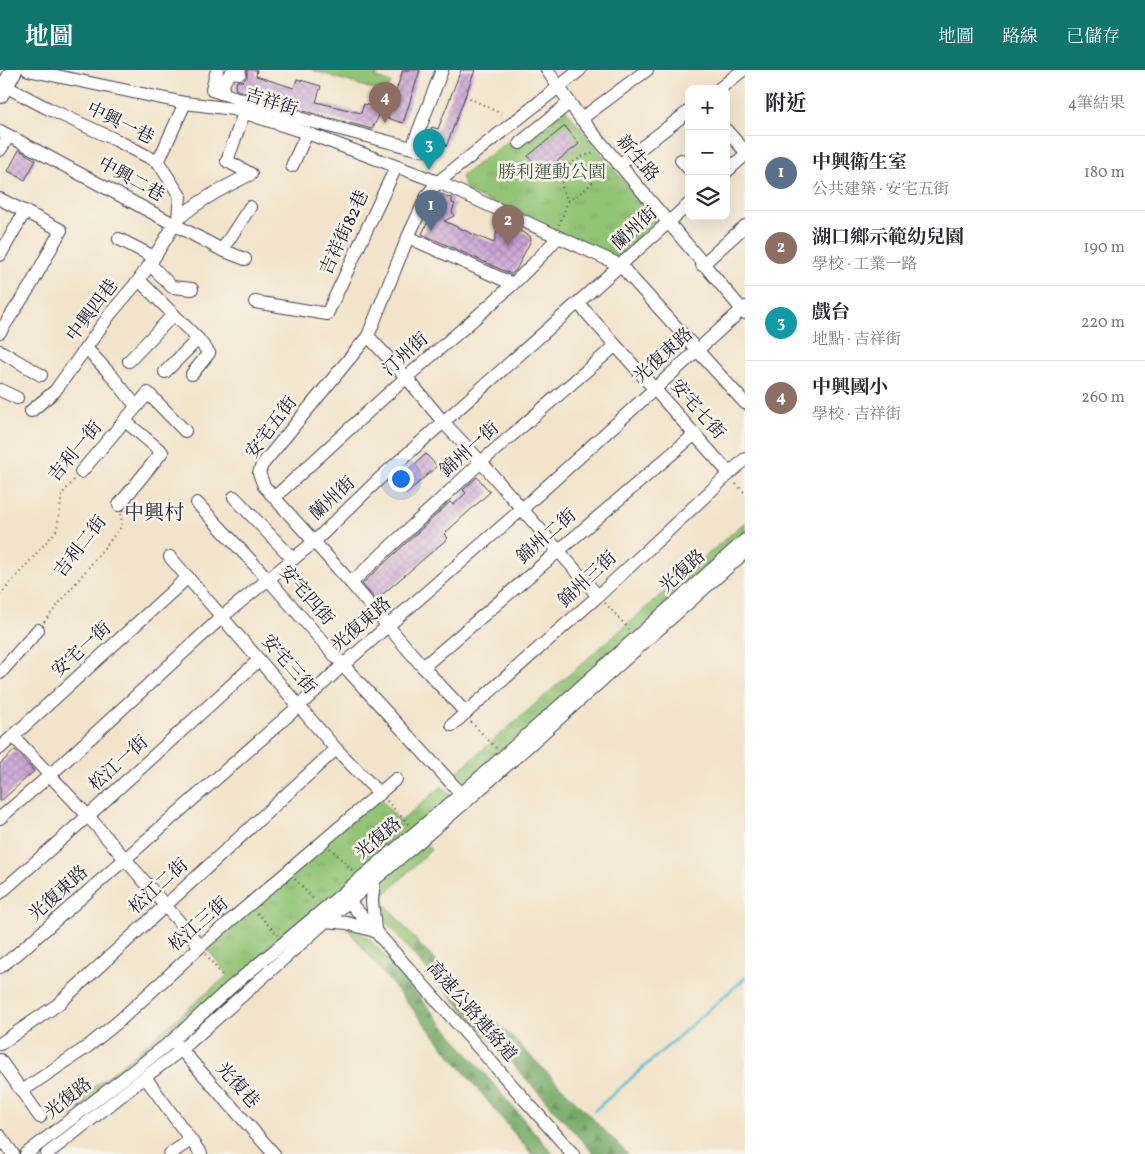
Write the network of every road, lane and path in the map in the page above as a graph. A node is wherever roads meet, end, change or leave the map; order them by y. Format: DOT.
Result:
graph roads {
  1 [pos="14,70"];
  2 [pos="28,70"];
  3 [pos="218,70"];
  4 [pos="442,70"];
  5 [pos="548,70"];
  6 [pos="580,70"];
  7 [pos="647,70"];
  8 [pos="744,70"];
  9 [pos="240,73"];
  10 [pos="67,74"];
  11 [pos="723,85"];
  12 [pos="559,87"];
  13 [pos="3,90"];
  14 [pos="221,93"];
  15 [pos="465,96"];
  16 [pos="185,103"];
  17 [pos="569,103"];
  18 [pos="244,113"];
  19 [pos="685,115"];
  20 [pos="581,119"];
  21 [pos="514,123"];
  22 [pos="302,127"];
  23 [pos="4,133"];
  24 [pos="730,134"];
  25 [pos="520,143"];
  26 [pos="437,145"];
  27 [pos="412,148"];
  28 [pos="0,150"];
  29 [pos="745,151"];
  30 [pos="602,152"];
  31 [pos="745,155"];
  32 [pos="602,158"];
  33 [pos="158,162"];
  34 [pos="619,165"];
  35 [pos="292,166"];
  36 [pos="396,167"];
  37 [pos="730,168"];
  38 [pos="438,182"];
  39 [pos="0,199"];
  40 [pos="568,201"];
  41 [pos="250,207"];
  42 [pos="685,207"];
  43 [pos="25,211"];
  44 [pos="176,221"];
  45 [pos="668,222"];
  46 [pos="745,226"];
  47 [pos="557,233"];
  48 [pos="408,237"];
  49 [pos="120,239"];
  50 [pos="222,250"];
  51 [pos="0,255"];
  52 [pos="245,259"];
  53 [pos="152,260"];
  54 [pos="702,265"];
  55 [pos="620,266"];
  56 [pos="139,280"];
  57 [pos="513,284"];
  58 [pos="192,289"];
  59 [pos="255,302"];
  60 [pos="578,303"];
  61 [pos="744,310"];
  62 [pos="173,315"];
  63 [pos="0,329"];
  64 [pos="368,336"];
  65 [pos="198,339"];
  66 [pos="615,346"];
  67 [pos="86,348"];
  68 [pos="697,349"];
  69 [pos="0,351"];
  70 [pos="128,360"];
  71 [pos="164,372"];
  72 [pos="192,374"];
  73 [pos="41,375"];
  74 [pos="406,377"];
  75 [pos="654,388"];
  76 [pos="0,390"];
  77 [pos="17,398"];
  78 [pos="745,402"];
  79 [pos="136,406"];
  80 [pos="31,411"];
  81 [pos="125,421"];
  82 [pos="444,423"];
  83 [pos="185,431"];
  84 [pos="695,434"];
  85 [pos="745,459"];
  86 [pos="481,462"];
  87 [pos="81,472"];
  88 [pos="728,474"];
  89 [pos="745,493"];
  90 [pos="275,497"];
  91 [pos="234,498"];
  92 [pos="197,503"];
  93 [pos="119,505"];
  94 [pos="522,509"];
  95 [pos="745,540"];
  96 [pos="314,542"];
  97 [pos="558,550"];
  98 [pos="745,552"];
  99 [pos="170,557"];
  100 [pos="293,559"];
  101 [pos="188,577"];
  102 [pos="268,579"];
  103 [pos="351,583"];
  104 [pos="0,595"];
  105 [pos="598,596"];
  106 [pos="223,616"];
  107 [pos="388,626"];
  108 [pos="38,630"];
  109 [pos="632,631"];
  110 [pos="259,660"];
  111 [pos="344,665"];
  112 [pos="423,668"];
  113 [pos="0,672"];
  114 [pos="300,705"];
  115 [pos="464,714"];
  116 [pos="452,725"];
  117 [pos="14,736"];
  118 [pos="0,748"];
  119 [pos="336,749"];
  120 [pos="499,751"];
  121 [pos="49,776"];
  122 [pos="396,780"];
  123 [pos="380,794"];
  124 [pos="464,797"];
  125 [pos="88,816"];
  126 [pos="0,818"];
  127 [pos="411,828"];
  128 [pos="324,841"];
  129 [pos="125,858"];
  130 [pos="288,872"];
  131 [pos="356,875"];
  132 [pos="374,880"];
  133 [pos="0,893"];
  134 [pos="345,898"];
  135 [pos="249,905"];
  136 [pos="166,906"];
  137 [pos="319,906"];
  138 [pos="326,921"];
  139 [pos="375,930"];
  140 [pos="281,939"];
  141 [pos="200,946"];
  142 [pos="0,967"];
  143 [pos="232,987"];
  144 [pos="0,1044"];
  145 [pos="177,1045"];
  146 [pos="0,1060"];
  147 [pos="145,1076"];
  148 [pos="22,1091"];
  149 [pos="40,1117"];
  150 [pos="0,1136"];
  151 [pos="191,1140"];
  152 [pos="13,1154"];
  153 [pos="26,1154"];
  154 [pos="47,1154"];
  155 [pos="170,1154"];
  156 [pos="201,1154"];
  157 [pos="274,1154"];
  158 [pos="573,1154"];
  1 -- 13 [label="main road"];
  2 -- 10 [label="street, 吉祥街"];
  3 -- 14 [label="street"];
  4 -- 27 [label="street"];
  5 -- 12 [label="street, 新生路"];
  6 -- 12 [label="street, 安宅五街"];
  7 -- 20 [label="street"];
  8 -- 11 [label="street"];
  9 -- 14 [label="street"];
  10 -- 16 [label="street, 吉祥街"];
  12 -- 17 [label="street, 新生路"];
  12 -- 21 [label="street, 安宅五街"];
  13 -- 33 [label="street, 中興一巷"];
  14 -- 22 [label="street"];
  15 -- 21 [label="path"];
  16 -- 18 [label="street, 吉祥街"];
  16 -- 33 [label="street"];
  17 -- 20 [label="street, 新生路"];
  17 -- 25 [label="street"];
  18 -- 22 [label="street, 吉祥街"];
  18 -- 44 [label="street"];
  19 -- 34 [label="street"];
  20 -- 34 [label="street, 新生路"];
  21 -- 38 [label="street, 安宅五街"];
  22 -- 27 [label="street"];
  22 -- 35 [label="street"];
  22 -- 36 [label="street, 吉祥街"];
  23 -- 28 [label="street"];
  23 -- 44 [label="street, 中興二巷"];
  24 -- 29 [label="street"];
  26 -- 27 [label="street"];
  30 -- 40 [label="path"];
  31 -- 37 [label="street"];
  32 -- 40 [label="path"];
  33 -- 44 [label="street, 中興一巷"];
  34 -- 45 [label="street, 新生路"];
  36 -- 38 [label="street, 吉祥街"];
  36 -- 59 [label="street, 吉祥街82巷"];
  38 -- 47 [label="street, 吉祥街"];
  38 -- 48 [label="street, 安宅五街"];
  39 -- 43 [label="street"];
  40 -- 47 [label="path"];
  41 -- 50 [label="street"];
  42 -- 45 [label="street, 蘭州街"];
  43 -- 51 [label="street"];
  43 -- 63 [label="street"];
  44 -- 50 [label="street, 中興二巷"];
  44 -- 53 [label="street, 中興四巷"];
  45 -- 54 [label="street, 新生路"];
  45 -- 55 [label="street, 蘭州街"];
  46 -- 54 [label="street"];
  47 -- 55 [label="street, 吉祥街"];
  47 -- 57 [label="street, 汀州街"];
  48 -- 57 [label="street"];
  48 -- 64 [label="street, 安宅五街"];
  49 -- 53 [label="street"];
  50 -- 52 [label="street, 中興二巷"];
  53 -- 56 [label="street, 中興四巷"];
  53 -- 58 [label="street"];
  54 -- 61 [label="street, 新生路"];
  55 -- 60 [label="street, 蘭州街"];
  55 -- 68 [label="street"];
  56 -- 62 [label="street"];
  56 -- 67 [label="street, 中興四巷"];
  57 -- 74 [label="street, 汀州街"];
  60 -- 66 [label="street, 安宅七街"];
  60 -- 82 [label="street, 蘭州街"];
  61 -- 68 [label="street, 光復東路"];
  62 -- 65 [label="street"];
  62 -- 70 [label="street"];
  64 -- 74 [label="street"];
  64 -- 90 [label="street, 安宅五街"];
  65 -- 71 [label="street"];
  65 -- 72 [label="street"];
  66 -- 75 [label="street, 安宅七街"];
  66 -- 86 [label="street, 錦州一街"];
  67 -- 79 [label="street"];
  67 -- 80 [label="street, 中興四巷"];
  68 -- 75 [label="street, 光復東路"];
  68 -- 78 [label="street"];
  69 -- 73 [label="street"];
  74 -- 82 [label="street"];
  74 -- 90 [label="street, 汀州街"];
  75 -- 84 [label="street, 安宅七街"];
  75 -- 94 [label="street, 光復東路"];
  76 -- 77 [label="street"];
  79 -- 81 [label="street, 吉利一街"];
  79 -- 83 [label="street"];
  81 -- 87 [label="street, 吉利一街"];
  81 -- 93 [label="street, 吉利二街"];
  82 -- 86 [label="street"];
  82 -- 96 [label="street, 蘭州街"];
  84 -- 88 [label="street, 安宅七街"];
  84 -- 97 [label="street, 錦州二街"];
  85 -- 88 [label="street, 錦州三街"];
  86 -- 94 [label="street"];
  86 -- 103 [label="street, 錦州一街"];
  87 -- 104 [label="path, 吉利一街"];
  88 -- 89 [label="path"];
  88 -- 105 [label="street, 錦州三街"];
  90 -- 96 [label="street, 安宅五街"];
  91 -- 100 [label="street"];
  92 -- 102 [label="street, 安宅四街"];
  93 -- 108 [label="path, 吉利二街"];
  94 -- 97 [label="street"];
  94 -- 107 [label="street, 光復東路"];
  95 -- 124 [label="street, 光復路"];
  96 -- 100 [label="street, 蘭州街"];
  96 -- 103 [label="street, 安宅五街"];
  97 -- 105 [label="street"];
  97 -- 112 [label="street, 錦州二街"];
  98 -- 124 [label="street, 光復路"];
  99 -- 101 [label="street, 安宅三街"];
  100 -- 102 [label="street, 蘭州街"];
  101 -- 106 [label="street, 安宅三街"];
  101 -- 117 [label="street, 安宅一街"];
  102 -- 106 [label="street, 蘭州街"];
  102 -- 111 [label="street, 安宅四街"];
  103 -- 107 [label="street, 安宅五街"];
  105 -- 109 [label="path"];
  105 -- 115 [label="street, 錦州三街"];
  106 -- 110 [label="street, 安宅三街"];
  106 -- 121 [label="street, 蘭州街"];
  107 -- 111 [label="street, 光復東路"];
  107 -- 112 [label="street, 安宅五街"];
  108 -- 113 [label="street"];
  110 -- 114 [label="street, 安宅三街"];
  110 -- 125 [label="street, 松江一街"];
  111 -- 114 [label="street, 光復東路"];
  111 -- 124 [label="street, 安宅四街"];
  112 -- 115 [label="street, 安宅五街"];
  114 -- 119 [label="street, 安宅三街"];
  114 -- 129 [label="street, 光復東路"];
  115 -- 116 [label="street, 錦州三街"];
  115 -- 120 [label="path"];
  117 -- 118 [label="street, 安宅一街"];
  117 -- 121 [label="street"];
  119 -- 123 [label="street, 安宅三街"];
  119 -- 136 [label="street, 松江二街"];
  121 -- 125 [label="street"];
  121 -- 126 [label="street, 蘭州街"];
  122 -- 123 [label="street, 松江三街"];
  123 -- 127 [label="path"];
  123 -- 128 [label="street, 松江三街"];
  124 -- 132 [label="street, 光復路"];
  124 -- 134 [label="street, 光復路"];
  125 -- 129 [label="street"];
  125 -- 133 [label="street, 松江一街"];
  128 -- 130 [label="street, 松江三街"];
  128 -- 131 [label="path"];
  129 -- 136 [label="street"];
  129 -- 142 [label="street, 光復東路"];
  130 -- 135 [label="street, 松江三街"];
  130 -- 137 [label="path"];
  132 -- 134 [label="street, 光復路"];
  132 -- 139 [label="street"];
  134 -- 138 [label="street, 光復路"];
  134 -- 139 [label="street, 高速公路連絡道"];
  134 -- 143 [label="street, 光復路"];
  135 -- 140 [label="path"];
  135 -- 141 [label="street, 松江三街"];
  136 -- 141 [label="street"];
  136 -- 144 [label="street, 松江二街"];
  138 -- 139 [label="street"];
  138 -- 145 [label="street, 光復路"];
  139 -- 158 [label="street, 高速公路連絡道"];
  141 -- 143 [label="path"];
  141 -- 148 [label="street, 松江三街"];
  143 -- 145 [label="street, 光復路"];
  145 -- 147 [label="street, 光復路"];
  145 -- 153 [label="street, 光復路"];
  145 -- 157 [label="street, 光復巷"];
  146 -- 148 [label="street"];
  147 -- 151 [label="street"];
  147 -- 154 [label="street, 光復路"];
  148 -- 149 [label="street"];
  150 -- 152 [label="street"];
  151 -- 155 [label="street"];
  151 -- 156 [label="street"];
}
